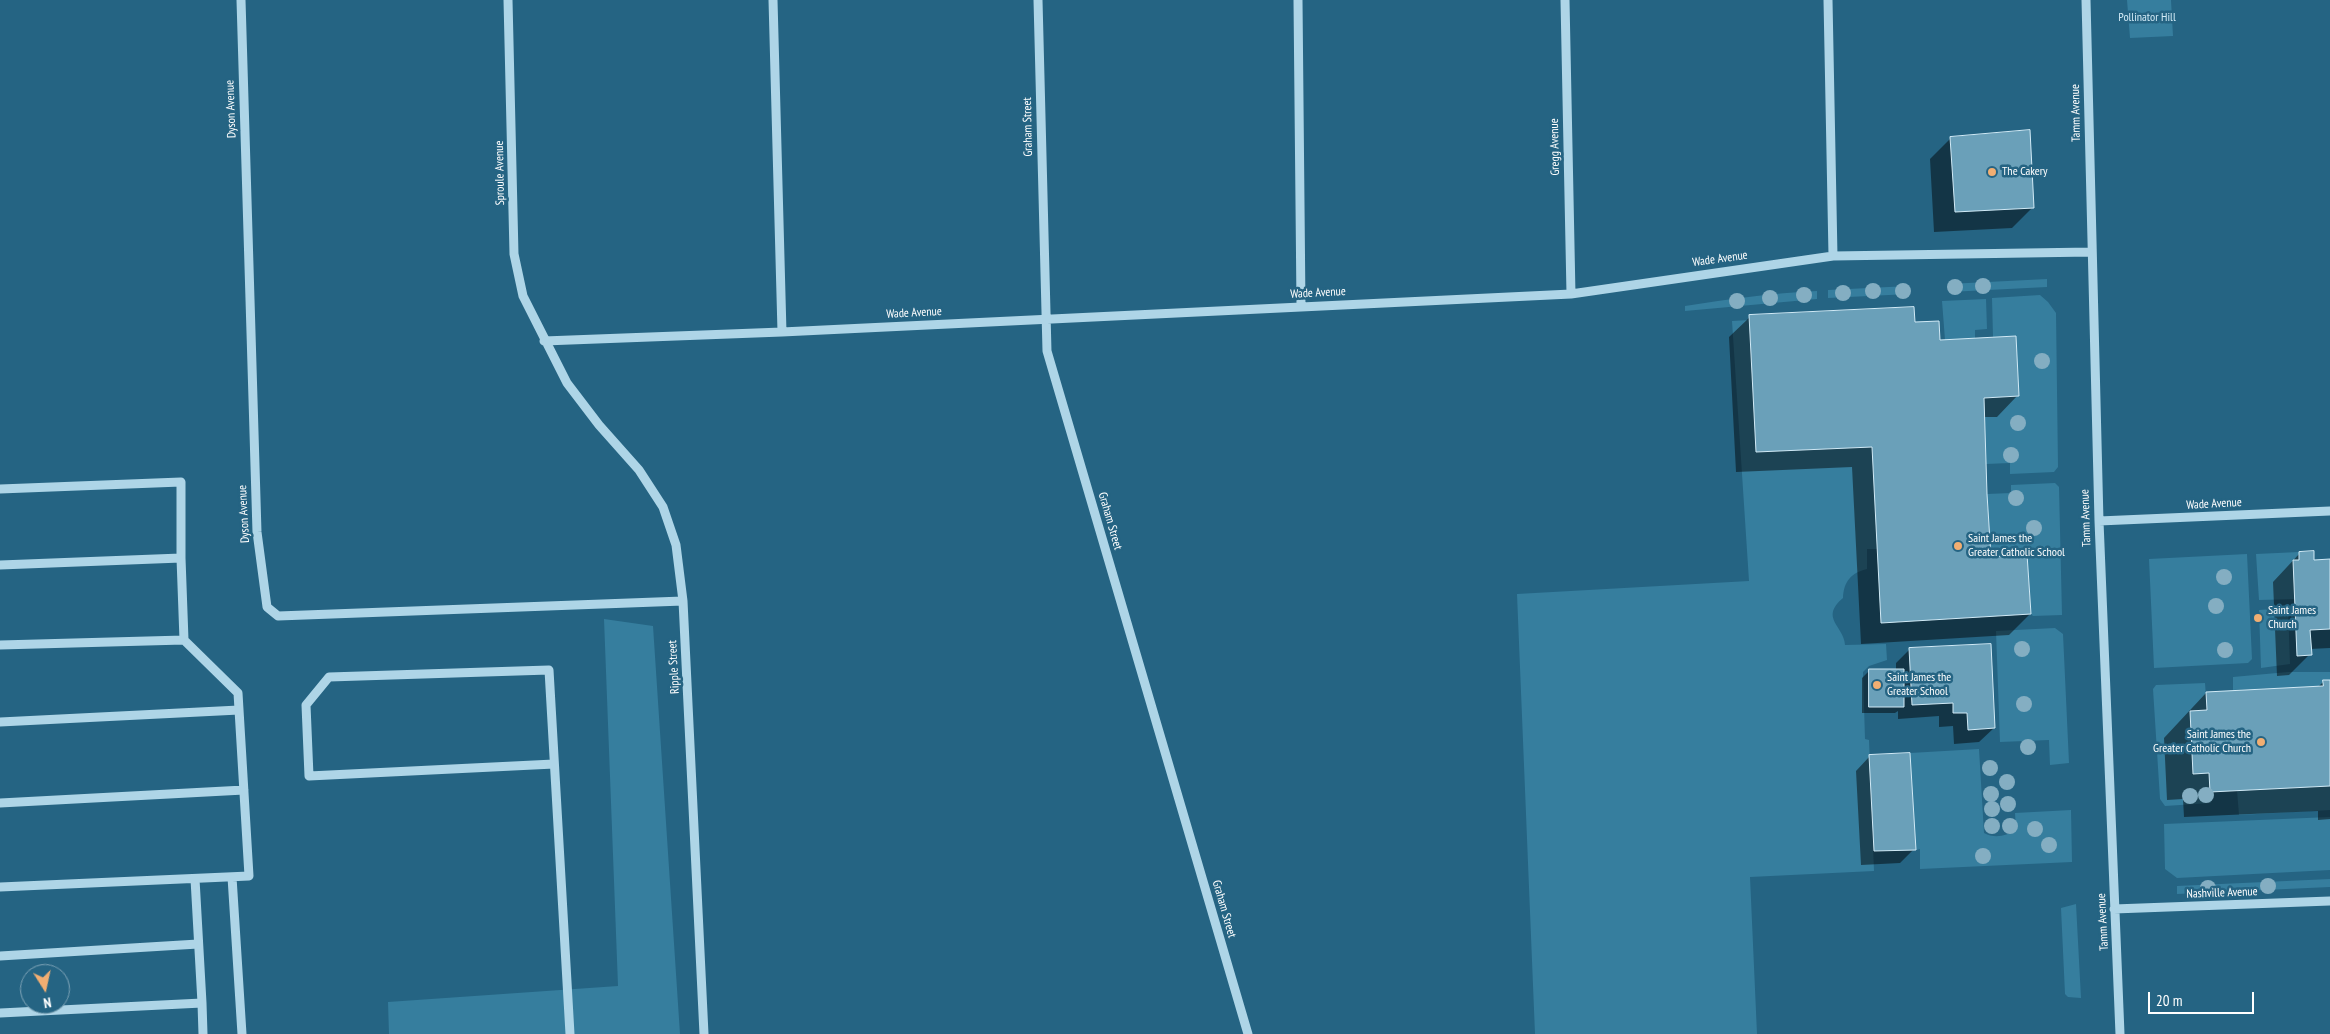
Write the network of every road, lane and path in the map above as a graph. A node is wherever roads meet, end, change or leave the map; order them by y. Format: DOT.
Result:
graph roads {
  1 [pos="241,0"];
  2 [pos="508,0"];
  3 [pos="773,0"];
  4 [pos="1038,0"];
  5 [pos="1298,0"];
  6 [pos="1564,0"];
  7 [pos="1828,0"];
  8 [pos="2086,0"];
  9 [pos="2091,252"];
  10 [pos="1833,256"];
  11 [pos="1571,294"];
  12 [pos="1302,306"];
  13 [pos="1045,319"];
  14 [pos="782,332"];
  15 [pos="544,341"];
  16 [pos="0,490"];
  17 [pos="2330,511"];
  18 [pos="2099,521"];
  19 [pos="181,558"];
  20 [pos="0,565"];
  21 [pos="683,601"];
  22 [pos="184,640"];
  23 [pos="0,645"];
  24 [pos="239,710"];
  25 [pos="0,722"];
  26 [pos="554,764"];
  27 [pos="244,790"];
  28 [pos="0,803"];
  29 [pos="232,877"];
  30 [pos="195,879"];
  31 [pos="0,887"];
  32 [pos="2330,901"];
  33 [pos="2114,909"];
  34 [pos="198,944"];
  35 [pos="0,956"];
  36 [pos="202,1003"];
  37 [pos="0,1013"];
  38 [pos="203,1034"];
  39 [pos="242,1034"];
  40 [pos="570,1034"];
  41 [pos="704,1034"];
  42 [pos="1248,1034"];
  43 [pos="2120,1034"];
  1 -- 21 [label="street, Dyson Avenue"];
  2 -- 15 [label="street, Sproule Avenue"];
  3 -- 14 [label="street"];
  4 -- 13 [label="street, Graham Street"];
  5 -- 12 [label="street"];
  6 -- 11 [label="street, Gregg Avenue"];
  7 -- 10 [label="street"];
  8 -- 9 [label="street, Tamm Avenue"];
  9 -- 10 [label="street, Wade Avenue"];
  9 -- 18 [label="street, Tamm Avenue"];
  10 -- 11 [label="street, Wade Avenue"];
  11 -- 12 [label="street, Wade Avenue"];
  12 -- 13 [label="street, Wade Avenue"];
  13 -- 14 [label="street, Wade Avenue"];
  13 -- 42 [label="street, Graham Street"];
  14 -- 15 [label="street, Wade Avenue"];
  15 -- 21 [label="street, Ripple Street"];
  16 -- 19 [label="street"];
  17 -- 18 [label="street, Wade Avenue"];
  18 -- 33 [label="street, Tamm Avenue"];
  19 -- 20 [label="street"];
  19 -- 22 [label="street"];
  21 -- 41 [label="street, Ripple Street"];
  22 -- 23 [label="street"];
  22 -- 24 [label="street"];
  24 -- 25 [label="street"];
  24 -- 27 [label="street"];
  26 -- 26 [label="street"];
  26 -- 40 [label="street"];
  27 -- 28 [label="street"];
  27 -- 29 [label="street"];
  29 -- 30 [label="street"];
  29 -- 39 [label="street"];
  30 -- 31 [label="street"];
  30 -- 34 [label="street"];
  32 -- 33 [label="street, Nashville Avenue"];
  33 -- 43 [label="street, Tamm Avenue"];
  34 -- 35 [label="street"];
  34 -- 36 [label="street"];
  36 -- 37 [label="street"];
  36 -- 38 [label="street"];
}
